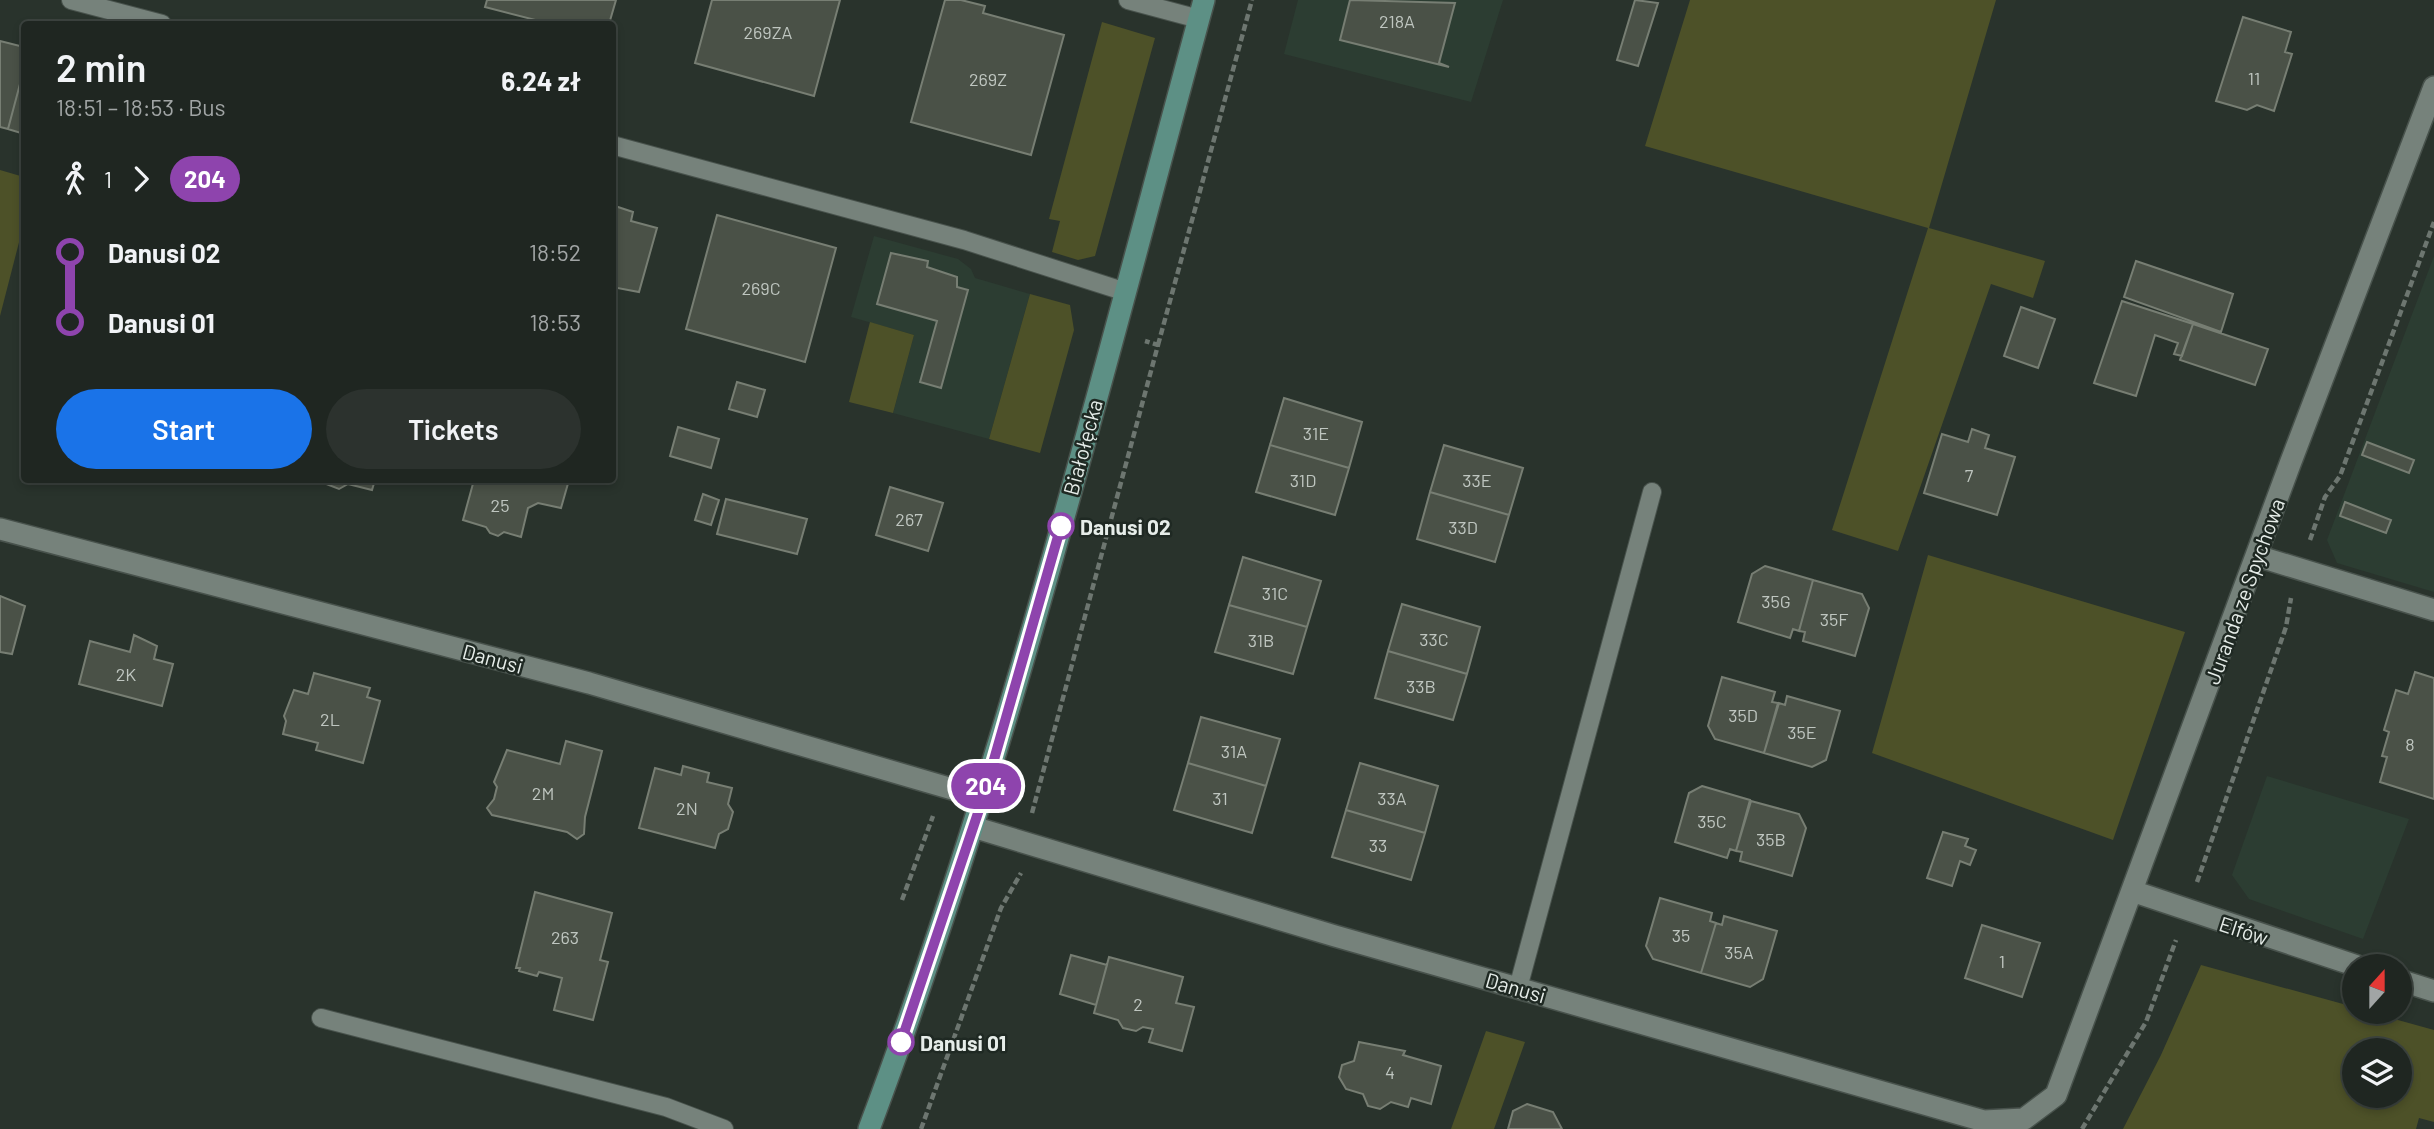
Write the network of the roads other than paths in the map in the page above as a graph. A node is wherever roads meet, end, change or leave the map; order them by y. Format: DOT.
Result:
graph roads {
  1 [pos="71,0"];
  2 [pos="1128,0"];
  3 [pos="1201,9"];
  4 [pos="151,21"];
  5 [pos="2434,87"];
  6 [pos="616,146"];
  7 [pos="1125,292"];
  8 [pos="1652,492"];
  9 [pos="0,529"];
  10 [pos="2257,556"];
  11 [pos="2434,610"];
  12 [pos="983,798"];
  13 [pos="973,827"];
  14 [pos="2132,891"];
  15 [pos="2342,961"];
  16 [pos="2412,984"];
  17 [pos="1518,988"];
  18 [pos="2434,991"];
  19 [pos="321,1018"];
  20 [pos="2056,1096"];
  21 [pos="724,1129"];
  22 [pos="869,1129"];
  1 -- 4 [label="lane"];
  2 -- 3 [label="lane"];
  3 -- 7 [label="street, Białołęcka"];
  5 -- 10 [label="street, Juranda ze Spychowa"];
  6 -- 7 [label="lane"];
  7 -- 12 [label="street, Białołęcka"];
  8 -- 17 [label="lane"];
  9 -- 12 [label="street, Danusi"];
  10 -- 11 [label="street"];
  10 -- 14 [label="street, Juranda ze Spychowa"];
  12 -- 13 [label="street, Białołęcka"];
  13 -- 17 [label="street, Danusi"];
  13 -- 22 [label="street, Białołęcka"];
  14 -- 15 [label="street, Elfów"];
  14 -- 20 [label="street, Juranda ze Spychowa"];
  16 -- 18 [label="street"];
  17 -- 20 [label="street, Danusi"];
  19 -- 21 [label="lane"];
}
